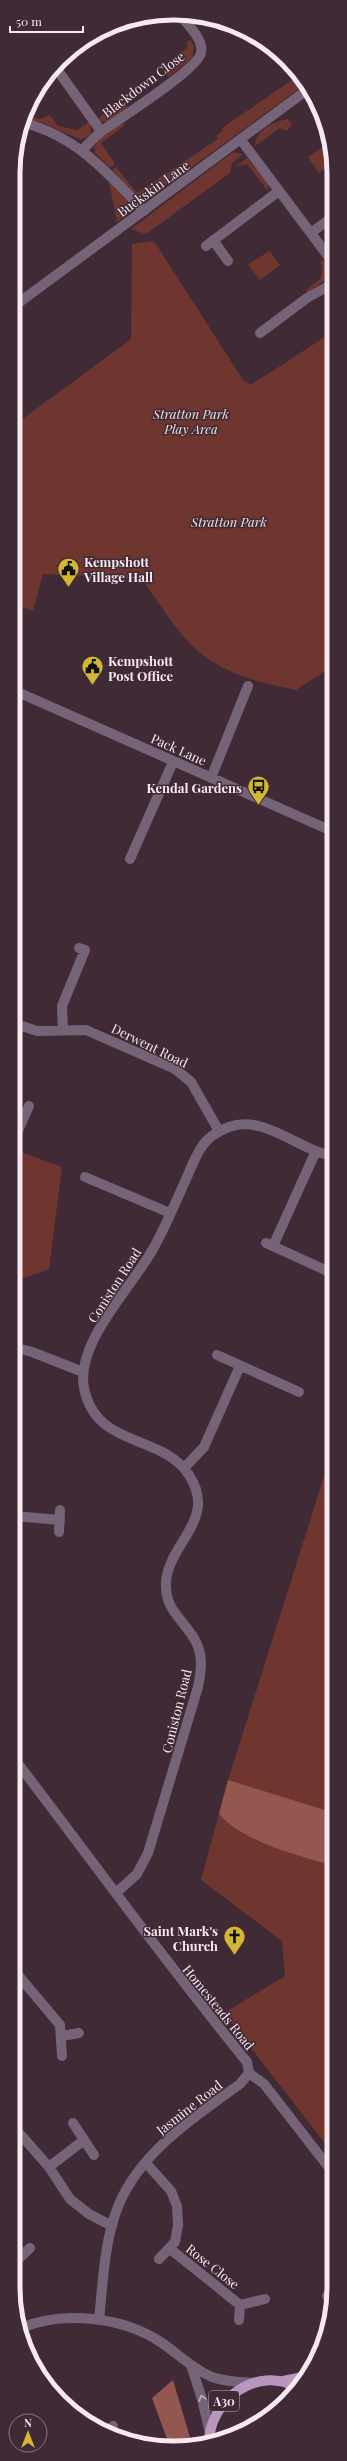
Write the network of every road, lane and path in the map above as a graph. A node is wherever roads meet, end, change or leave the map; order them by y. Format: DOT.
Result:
graph roads {
  1 [pos="183,20"];
  2 [pos="58,72"];
  3 [pos="304,93"];
  4 [pos="28,124"];
  5 [pos="101,131"];
  6 [pos="241,140"];
  7 [pos="82,150"];
  8 [pos="279,191"];
  9 [pos="144,211"];
  10 [pos="327,221"];
  11 [pos="312,232"];
  12 [pos="327,254"];
  13 [pos="228,261"];
  14 [pos="327,287"];
  15 [pos="20,302"];
  16 [pos="260,332"];
  17 [pos="248,686"];
  18 [pos="20,693"];
  19 [pos="174,762"];
  20 [pos="211,778"];
  21 [pos="327,829"];
  22 [pos="130,859"];
  23 [pos="79,948"];
  24 [pos="20,1026"];
  25 [pos="63,1029"];
  26 [pos="29,1106"];
  27 [pos="20,1122"];
  28 [pos="219,1132"];
  29 [pos="316,1152"];
  30 [pos="327,1154"];
  31 [pos="85,1176"];
  32 [pos="170,1213"];
  33 [pos="327,1271"];
  34 [pos="20,1349"];
  35 [pos="217,1355"];
  36 [pos="240,1366"];
  37 [pos="83,1372"];
  38 [pos="299,1392"];
  39 [pos="184,1468"];
  40 [pos="20,1516"];
  41 [pos="59,1532"];
  42 [pos="20,1766"];
  43 [pos="116,1893"];
  44 [pos="20,1981"];
  45 [pos="79,2033"];
  46 [pos="62,2036"];
  47 [pos="62,2056"];
  48 [pos="249,2073"];
  49 [pos="73,2123"];
  50 [pos="20,2134"];
  51 [pos="84,2140"];
  52 [pos="94,2155"];
  53 [pos="146,2163"];
  54 [pos="327,2165"];
  55 [pos="49,2166"];
  56 [pos="112,2226"];
  57 [pos="30,2248"];
  58 [pos="170,2248"];
  59 [pos="20,2255"];
  60 [pos="159,2259"];
  61 [pos="265,2299"];
  62 [pos="240,2305"];
  63 [pos="99,2320"];
  64 [pos="240,2320"];
  65 [pos="25,2327"];
  66 [pos="190,2365"];
  67 [pos="297,2378"];
  68 [pos="281,2382"];
  69 [pos="255,2383"];
  70 [pos="292,2386"];
  71 [pos="209,2437"];
  1 -- 5 [label="street, Blackdown Close"];
  2 -- 5 [label="street"];
  3 -- 6 [label="street, Buckskin Lane"];
  4 -- 7 [label="street"];
  5 -- 7 [label="street, Blackdown Close"];
  6 -- 8 [label="street"];
  6 -- 9 [label="street, Buckskin Lane"];
  7 -- 9 [label="street"];
  8 -- 11 [label="street"];
  8 -- 13 [label="street"];
  9 -- 15 [label="street, Buckskin Lane"];
  10 -- 11 [label="street"];
  11 -- 12 [label="street"];
  14 -- 16 [label="street"];
  17 -- 20 [label="street"];
  18 -- 19 [label="street, Pack Lane"];
  19 -- 20 [label="street, Pack Lane"];
  19 -- 22 [label="street"];
  20 -- 21 [label="street, Pack Lane"];
  23 -- 25 [label="street"];
  24 -- 25 [label="street, Derwent Road"];
  25 -- 28 [label="street, Derwent Road"];
  26 -- 27 [label="street"];
  28 -- 29 [label="street, Coniston Road"];
  28 -- 32 [label="street, Coniston Road"];
  29 -- 30 [label="street, Coniston Road"];
  29 -- 33 [label="street"];
  31 -- 32 [label="street"];
  32 -- 37 [label="street, Coniston Road"];
  34 -- 37 [label="street"];
  35 -- 36 [label="street"];
  36 -- 38 [label="street"];
  36 -- 39 [label="street"];
  37 -- 39 [label="street, Coniston Road"];
  39 -- 43 [label="street, Coniston Road"];
  40 -- 41 [label="street"];
  42 -- 43 [label="street, Homesteads Road"];
  43 -- 48 [label="street, Homesteads Road"];
  44 -- 46 [label="street"];
  45 -- 46 [label="street"];
  46 -- 47 [label="street"];
  48 -- 53 [label="street, Jasmine Road"];
  48 -- 54 [label="street, Homesteads Road"];
  49 -- 51 [label="street"];
  50 -- 55 [label="street"];
  51 -- 52 [label="street"];
  51 -- 55 [label="street"];
  53 -- 56 [label="street, Jasmine Road"];
  53 -- 58 [label="street, Rose Close"];
  55 -- 56 [label="street"];
  56 -- 63 [label="street, Jasmine Road"];
  57 -- 59 [label="street"];
  58 -- 60 [label="street, Rose Close"];
  58 -- 62 [label="street, Rose Close"];
  61 -- 62 [label="street, Rose Close"];
  62 -- 64 [label="street, Rose Close"];
  63 -- 65 [label="street"];
  63 -- 66 [label="street"];
  66 -- 69 [label="street"];
  71 -- 66 [label="street, one-way"];
  67 -- 68 [label="main road, A30"];
  68 -- 69 [label="main road, A30"];
  68 -- 70 [label="main road, A30"];
  69 -- 71 [label="main road, A30"];
}
